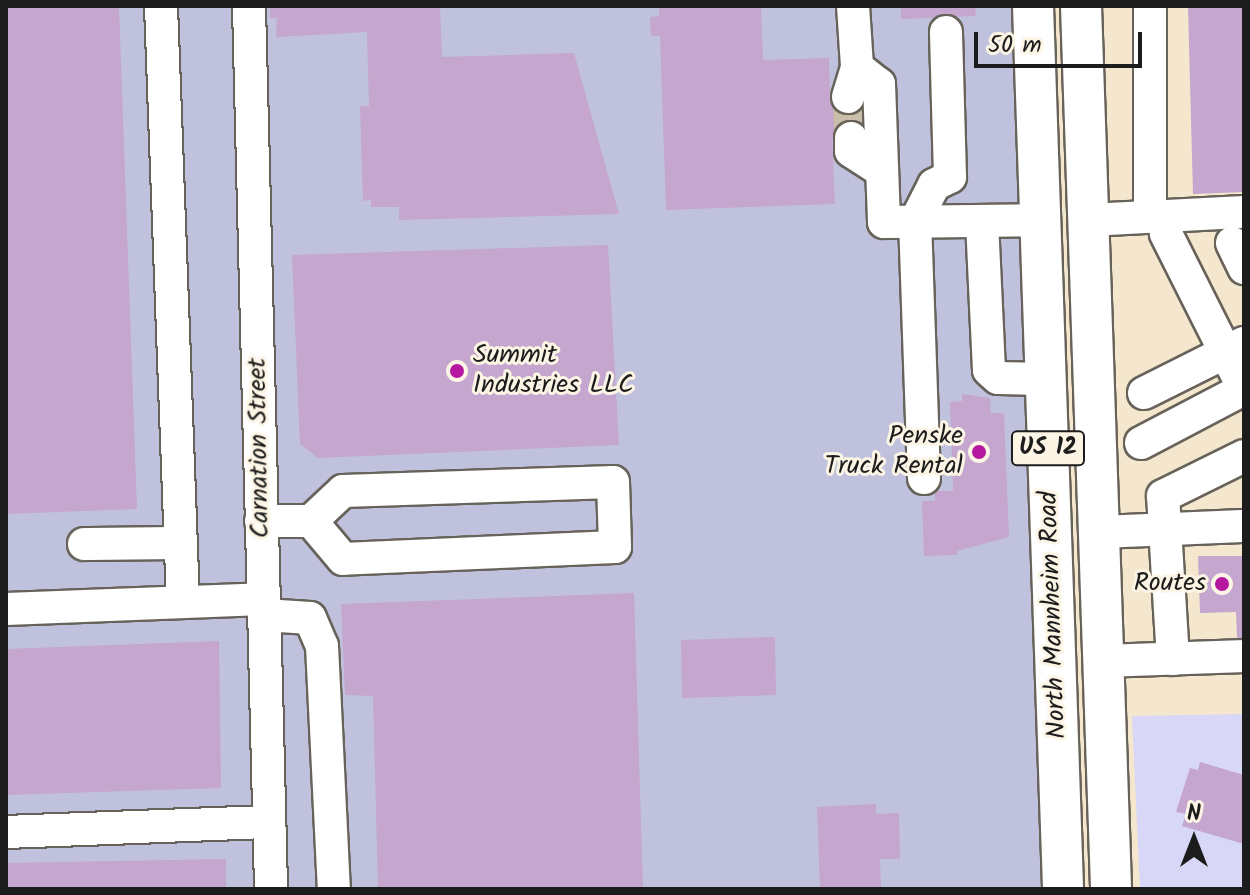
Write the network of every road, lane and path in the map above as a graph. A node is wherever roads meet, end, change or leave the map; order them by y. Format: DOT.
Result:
graph roads {
  1 [pos="161,6"];
  2 [pos="249,6"];
  3 [pos="853,6"];
  4 [pos="1033,6"];
  5 [pos="1081,6"];
  6 [pos="1150,6"];
  7 [pos="946,32"];
  8 [pos="851,138"];
  9 [pos="882,171"];
  10 [pos="1244,212"];
  11 [pos="1040,220"];
  12 [pos="1089,220"];
  13 [pos="915,222"];
  14 [pos="982,222"];
  15 [pos="1158,224"];
  16 [pos="1235,348"];
  17 [pos="1045,379"];
  18 [pos="1144,393"];
  19 [pos="1141,443"];
  20 [pos="1244,456"];
  21 [pos="924,478"];
  22 [pos="261,521"];
  23 [pos="311,521"];
  24 [pos="1244,526"];
  25 [pos="1166,531"];
  26 [pos="1099,532"];
  27 [pos="181,543"];
  28 [pos="84,544"];
  29 [pos="183,602"];
  30 [pos="264,607"];
  31 [pos="6,609"];
  32 [pos="1244,656"];
  33 [pos="1173,659"];
  34 [pos="1104,661"];
  35 [pos="269,822"];
  36 [pos="6,832"];
  37 [pos="271,889"];
  38 [pos="334,889"];
  39 [pos="1063,889"];
  40 [pos="1111,889"];
  1 -- 27 [label="street"];
  2 -- 22 [label="street, Carnation Street"];
  3 -- 9 [label="street"];
  4 -- 11 [label="main road, North Mannheim Road / US 12"];
  5 -- 12 [label="main road, North Mannheim Road / US 12"];
  6 -- 15 [label="street"];
  7 -- 13 [label="street"];
  8 -- 9 [label="street"];
  9 -- 13 [label="street"];
  10 -- 15 [label="street"];
  11 -- 14 [label="street"];
  11 -- 17 [label="main road, North Mannheim Road / US 12"];
  12 -- 15 [label="street"];
  12 -- 26 [label="main road, North Mannheim Road / US 12"];
  13 -- 14 [label="street"];
  13 -- 21 [label="street"];
  14 -- 17 [label="street"];
  15 -- 16 [label="street"];
  16 -- 18 [label="street"];
  16 -- 19 [label="street"];
  17 -- 39 [label="main road, North Mannheim Road / US 12"];
  20 -- 25 [label="street"];
  22 -- 23 [label="street"];
  22 -- 30 [label="street, Carnation Street"];
  23 -- 23 [label="street"];
  24 -- 25 [label="street"];
  25 -- 26 [label="street"];
  25 -- 33 [label="street"];
  26 -- 34 [label="main road, North Mannheim Road / US 12"];
  27 -- 28 [label="street"];
  27 -- 29 [label="street"];
  29 -- 30 [label="street"];
  29 -- 31 [label="street"];
  30 -- 35 [label="street, Carnation Street"];
  30 -- 38 [label="street"];
  32 -- 33 [label="street"];
  33 -- 34 [label="street"];
  34 -- 40 [label="main road, North Mannheim Road / US 12"];
  35 -- 36 [label="street"];
  35 -- 37 [label="street, Carnation Street"];
}
